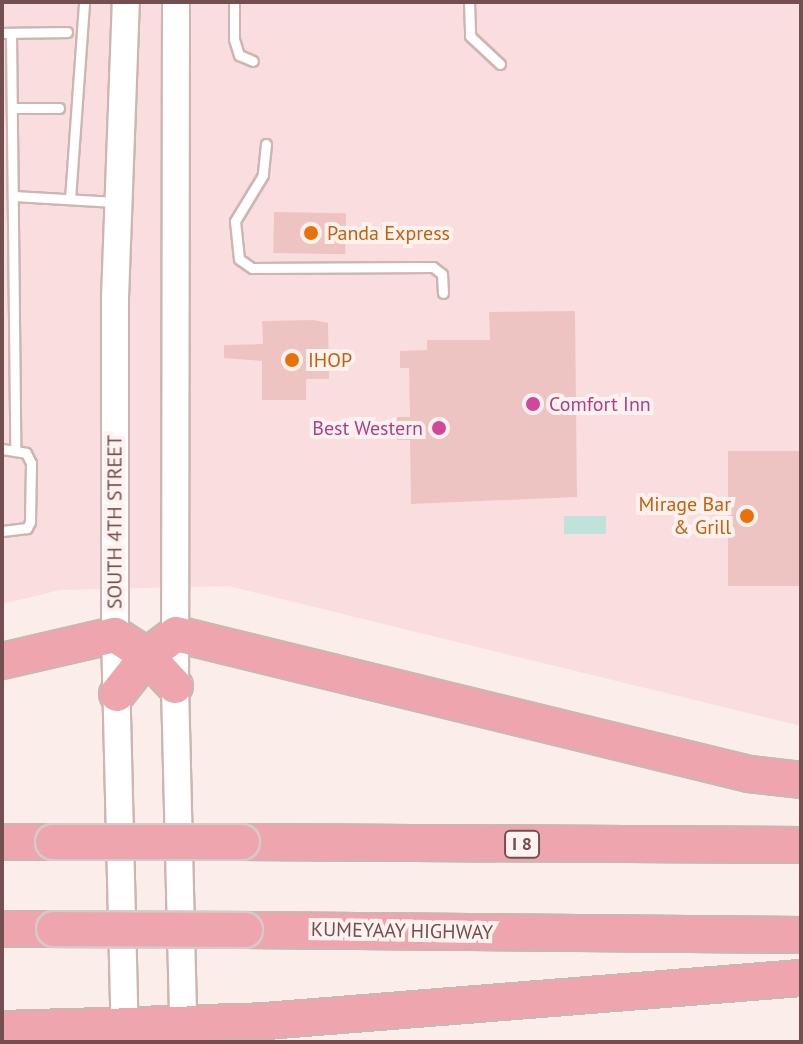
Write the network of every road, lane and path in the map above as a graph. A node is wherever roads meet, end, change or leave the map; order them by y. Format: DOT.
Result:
graph roads {
  1 [pos="84,2"];
  2 [pos="126,2"];
  3 [pos="176,2"];
  4 [pos="234,2"];
  5 [pos="469,2"];
  6 [pos="67,32"];
  7 [pos="7,33"];
  8 [pos="253,61"];
  9 [pos="500,64"];
  10 [pos="12,108"];
  11 [pos="59,108"];
  12 [pos="266,144"];
  13 [pos="14,196"];
  14 [pos="70,199"];
  15 [pos="118,202"];
  16 [pos="443,293"];
  17 [pos="2,449"];
  18 [pos="15,449"];
  19 [pos="2,531"];
  20 [pos="176,634"];
  21 [pos="115,635"];
  22 [pos="147,656"];
  23 [pos="2,661"];
  24 [pos="175,686"];
  25 [pos="117,694"];
  26 [pos="801,780"];
  27 [pos="2,842"];
  28 [pos="801,845"];
  29 [pos="2,929"];
  30 [pos="801,935"];
  31 [pos="801,978"];
  32 [pos="2,1029"];
  33 [pos="184,1033"];
  34 [pos="125,1035"];
  1 -- 14 [label="lane"];
  2 -- 15 [label="main road, SOUTH 4TH STREET"];
  3 -- 20 [label="main road"];
  4 -- 8 [label="lane"];
  5 -- 9 [label="lane"];
  6 -- 7 [label="lane"];
  7 -- 10 [label="lane"];
  10 -- 11 [label="lane"];
  10 -- 13 [label="lane"];
  12 -- 16 [label="lane"];
  13 -- 14 [label="lane"];
  13 -- 18 [label="lane"];
  14 -- 15 [label="lane"];
  15 -- 21 [label="main road, SOUTH 4TH STREET"];
  17 -- 18 [label="lane"];
  18 -- 19 [label="lane"];
  20 -- 22 [label="highway"];
  20 -- 24 [label="main road"];
  20 -- 26 [label="highway"];
  21 -- 22 [label="highway"];
  21 -- 23 [label="highway"];
  21 -- 25 [label="main road, SOUTH 4TH STREET"];
  22 -- 24 [label="highway"];
  22 -- 25 [label="highway"];
  24 -- 33 [label="main road"];
  25 -- 34 [label="main road, SOUTH 4TH STREET"];
  27 -- 28 [label="highway, I 8, bridge"];
  29 -- 30 [label="highway, KUMEYAAY HIGHWAY, bridge"];
  31 -- 33 [label="highway"];
  32 -- 34 [label="highway"];
  33 -- 34 [label="highway"];
}
